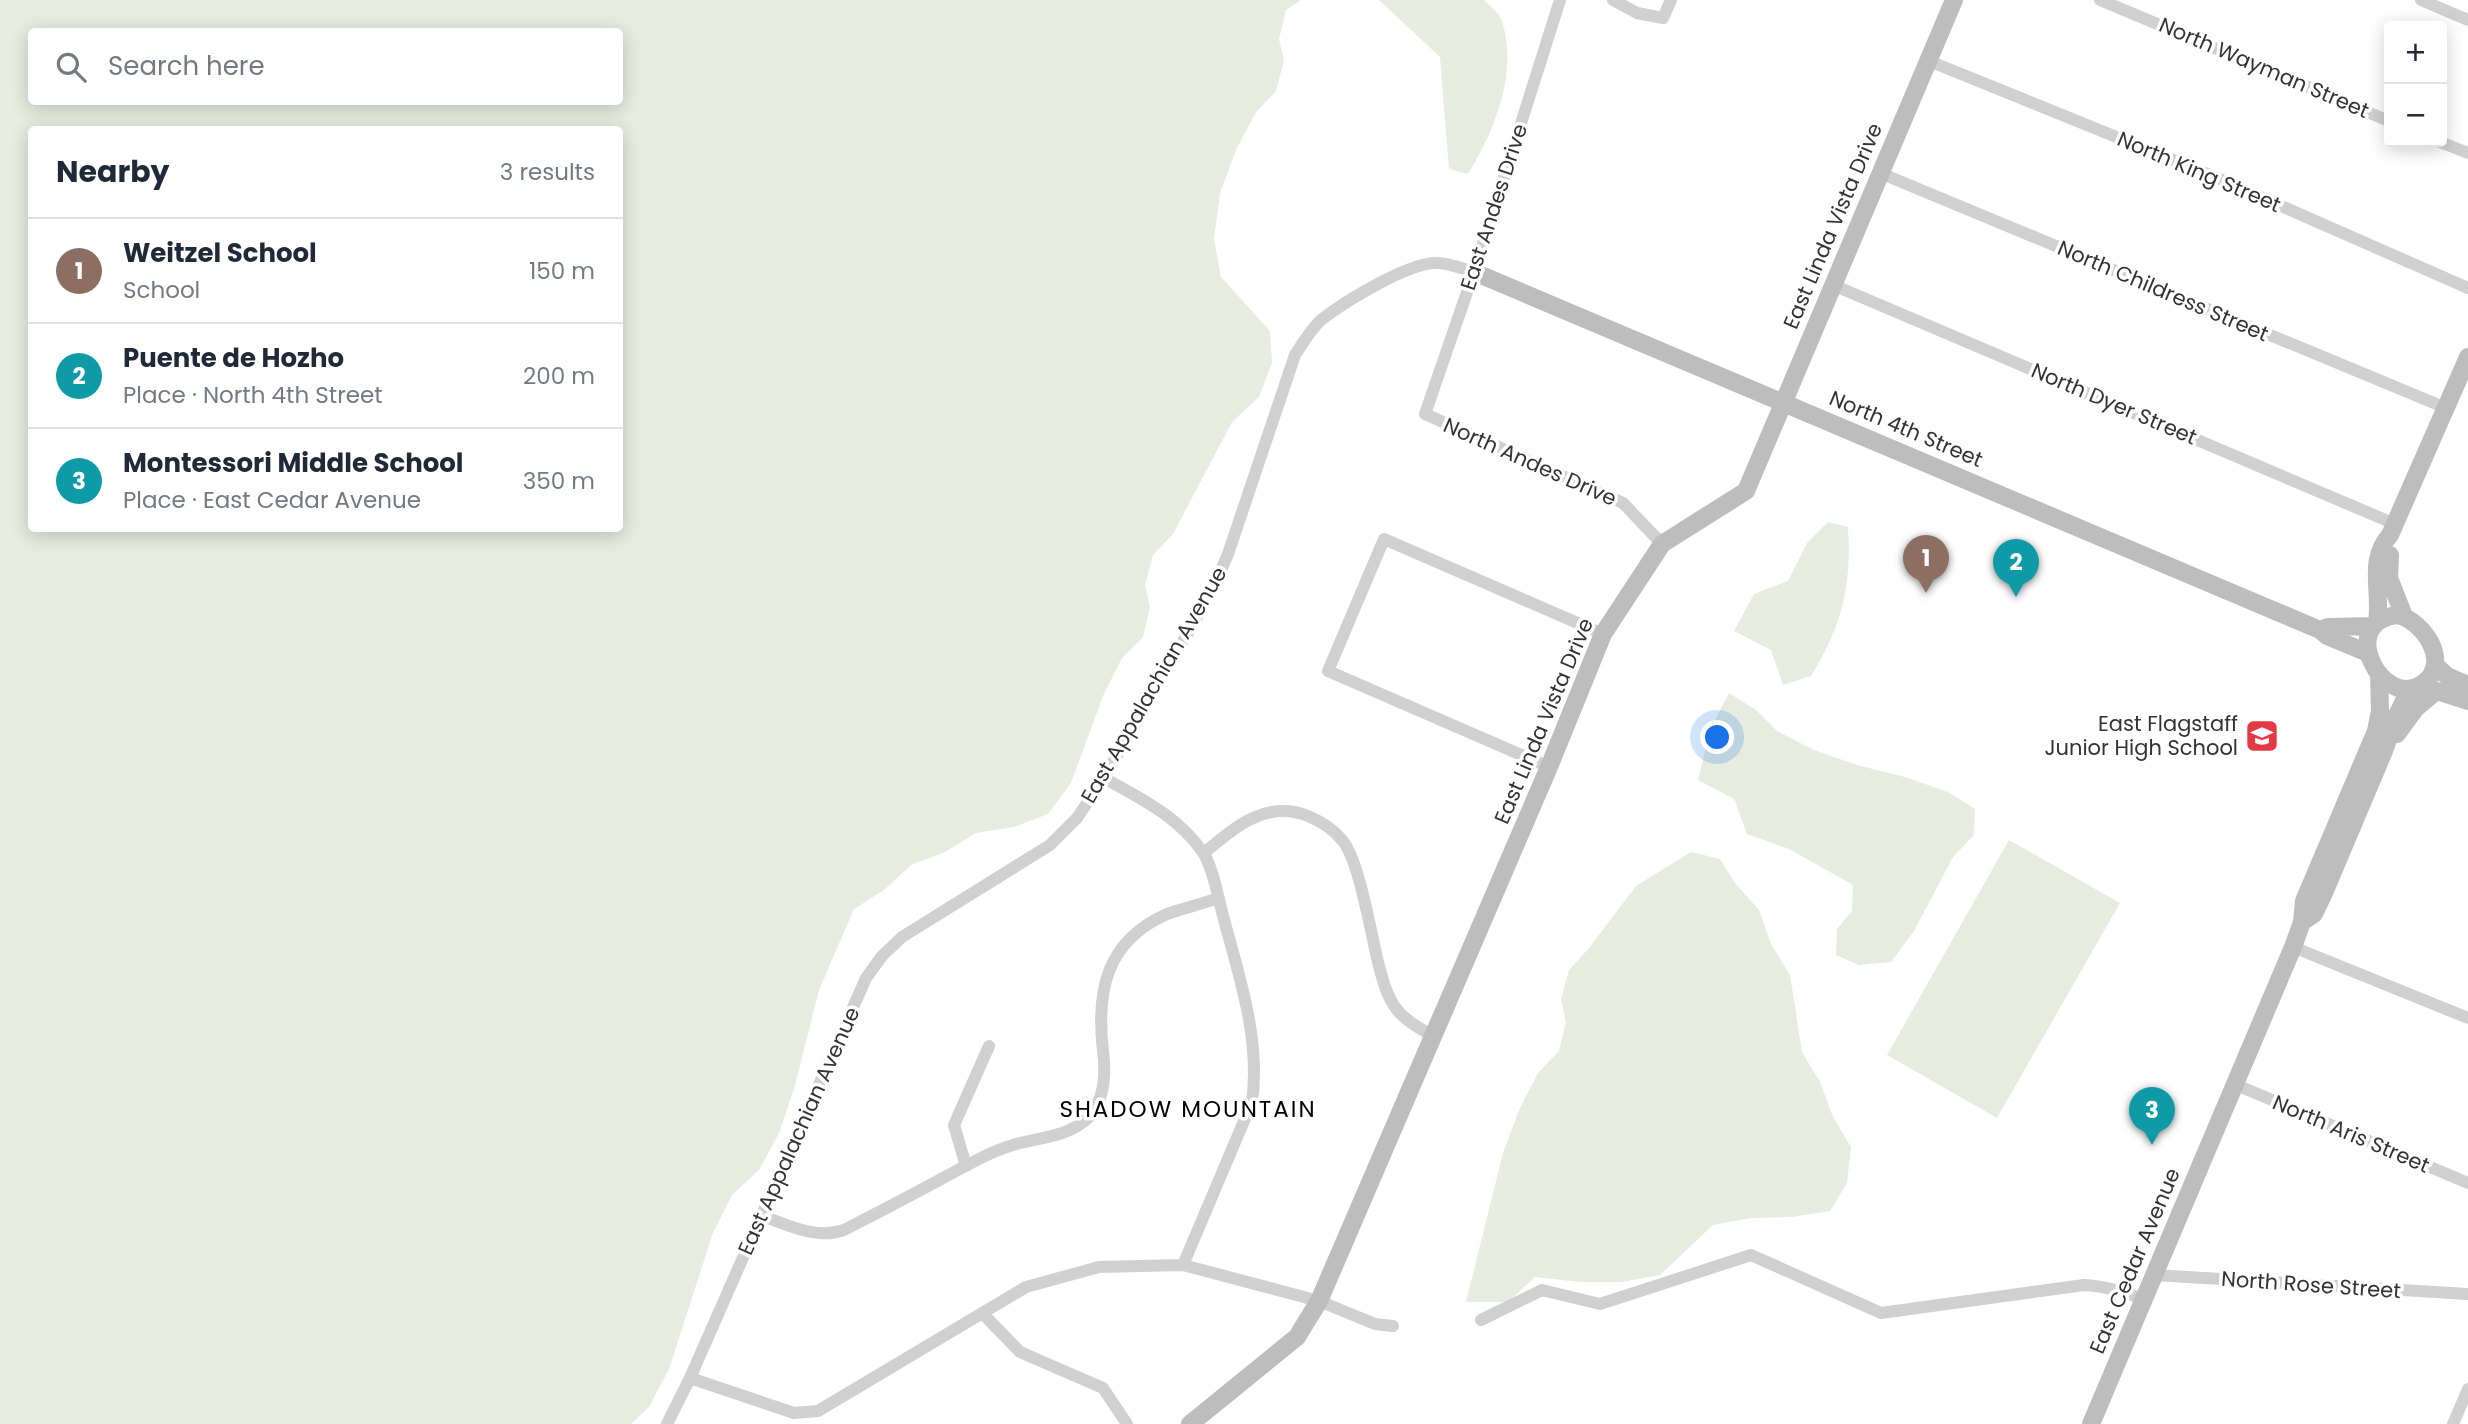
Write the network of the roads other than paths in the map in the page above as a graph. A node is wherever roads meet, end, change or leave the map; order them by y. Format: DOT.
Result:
graph roads {
  1 [pos="1560,0"];
  2 [pos="1613,0"];
  3 [pos="1671,0"];
  4 [pos="1954,0"];
  5 [pos="2101,0"];
  6 [pos="2421,0"];
  7 [pos="2468,20"];
  8 [pos="1929,61"];
  9 [pos="2384,119"];
  10 [pos="2447,145"];
  11 [pos="2468,153"];
  12 [pos="1880,173"];
  13 [pos="1474,272"];
  14 [pos="1833,285"];
  15 [pos="2468,288"];
  16 [pos="2468,357"];
  17 [pos="1784,402"];
  18 [pos="2446,408"];
  19 [pos="1425,414"];
  20 [pos="2393,529"];
  21 [pos="1662,544"];
  22 [pos="2403,617"];
  23 [pos="2376,624"];
  24 [pos="2320,630"];
  25 [pos="1603,634"];
  26 [pos="2368,653"];
  27 [pos="2435,666"];
  28 [pos="2379,675"];
  29 [pos="2468,685"];
  30 [pos="2422,689"];
  31 [pos="2468,701"];
  32 [pos="2385,751"];
  33 [pos="1549,767"];
  34 [pos="1104,778"];
  35 [pos="1204,853"];
  36 [pos="1218,898"];
  37 [pos="2302,922"];
  38 [pos="2293,947"];
  39 [pos="2468,1018"];
  40 [pos="1433,1036"];
  41 [pos="989,1046"];
  42 [pos="2234,1084"];
  43 [pos="966,1166"];
  44 [pos="2468,1183"];
  45 [pos="762,1216"];
  46 [pos="1183,1265"];
  47 [pos="2154,1275"];
  48 [pos="2468,1294"];
  49 [pos="2145,1300"];
  50 [pos="1319,1301"];
  51 [pos="984,1314"];
  52 [pos="1481,1320"];
  53 [pos="1393,1326"];
  54 [pos="690,1378"];
  55 [pos="2468,1389"];
  56 [pos="667,1424"];
  57 [pos="1127,1424"];
  58 [pos="1190,1424"];
  59 [pos="2091,1424"];
  60 [pos="2453,1424"];
  1 -- 13 [label="street, East Andes Drive"];
  2 -- 3 [label="street"];
  4 -- 8 [label="street, East Linda Vista Drive"];
  5 -- 9 [label="street, North Wayman Street"];
  6 -- 7 [label="street"];
  8 -- 12 [label="street, East Linda Vista Drive"];
  8 -- 15 [label="street, North King Street"];
  10 -- 11 [label="street"];
  12 -- 14 [label="street, East Linda Vista Drive"];
  12 -- 18 [label="street, North Childress Street"];
  13 -- 17 [label="street, North 4th Street"];
  13 -- 19 [label="street, East Andes Drive"];
  13 -- 34 [label="street, East Appalachian Avenue"];
  14 -- 17 [label="street, East Linda Vista Drive"];
  14 -- 20 [label="street, North Dyer Street"];
  16 -- 18 [label="street"];
  17 -- 21 [label="street, East Linda Vista Drive"];
  17 -- 24 [label="street, North 4th Street"];
  18 -- 20 [label="street"];
  19 -- 21 [label="street, North Andes Drive"];
  20 -- 22 [label="street"];
  20 -- 23 [label="street"];
  21 -- 25 [label="street, East Linda Vista Drive"];
  22 -- 23 [label="street"];
  22 -- 27 [label="street"];
  23 -- 24 [label="street, North 4th Street"];
  23 -- 26 [label="street"];
  24 -- 26 [label="street, North 4th Street"];
  25 -- 33 [label="street, East Linda Vista Drive"];
  25 -- 33 [label="street"];
  26 -- 28 [label="street"];
  27 -- 29 [label="street"];
  27 -- 30 [label="street"];
  28 -- 30 [label="street"];
  28 -- 37 [label="street, East Cedar Avenue"];
  30 -- 31 [label="street"];
  30 -- 32 [label="street"];
  30 -- 32 [label="street, East Cedar Avenue"];
  32 -- 37 [label="street, East Cedar Avenue"];
  33 -- 40 [label="street, East Linda Vista Drive"];
  34 -- 35 [label="street"];
  34 -- 45 [label="street, East Appalachian Avenue"];
  35 -- 36 [label="street"];
  35 -- 40 [label="street"];
  36 -- 43 [label="street"];
  36 -- 46 [label="street"];
  37 -- 38 [label="street, East Cedar Avenue"];
  38 -- 39 [label="street"];
  38 -- 42 [label="street, East Cedar Avenue"];
  40 -- 50 [label="street, East Linda Vista Drive"];
  41 -- 43 [label="street"];
  42 -- 44 [label="street, North Aris Street"];
  42 -- 47 [label="street, East Cedar Avenue"];
  43 -- 45 [label="street"];
  45 -- 54 [label="street, East Appalachian Avenue"];
  46 -- 50 [label="street"];
  46 -- 51 [label="street"];
  47 -- 48 [label="street, North Rose Street"];
  47 -- 49 [label="street, East Cedar Avenue"];
  49 -- 52 [label="street"];
  49 -- 59 [label="street, East Cedar Avenue"];
  50 -- 53 [label="street"];
  50 -- 58 [label="street, East Linda Vista Drive"];
  51 -- 54 [label="street"];
  51 -- 57 [label="street"];
  54 -- 56 [label="street, East Appalachian Avenue"];
  55 -- 60 [label="street"];
}
